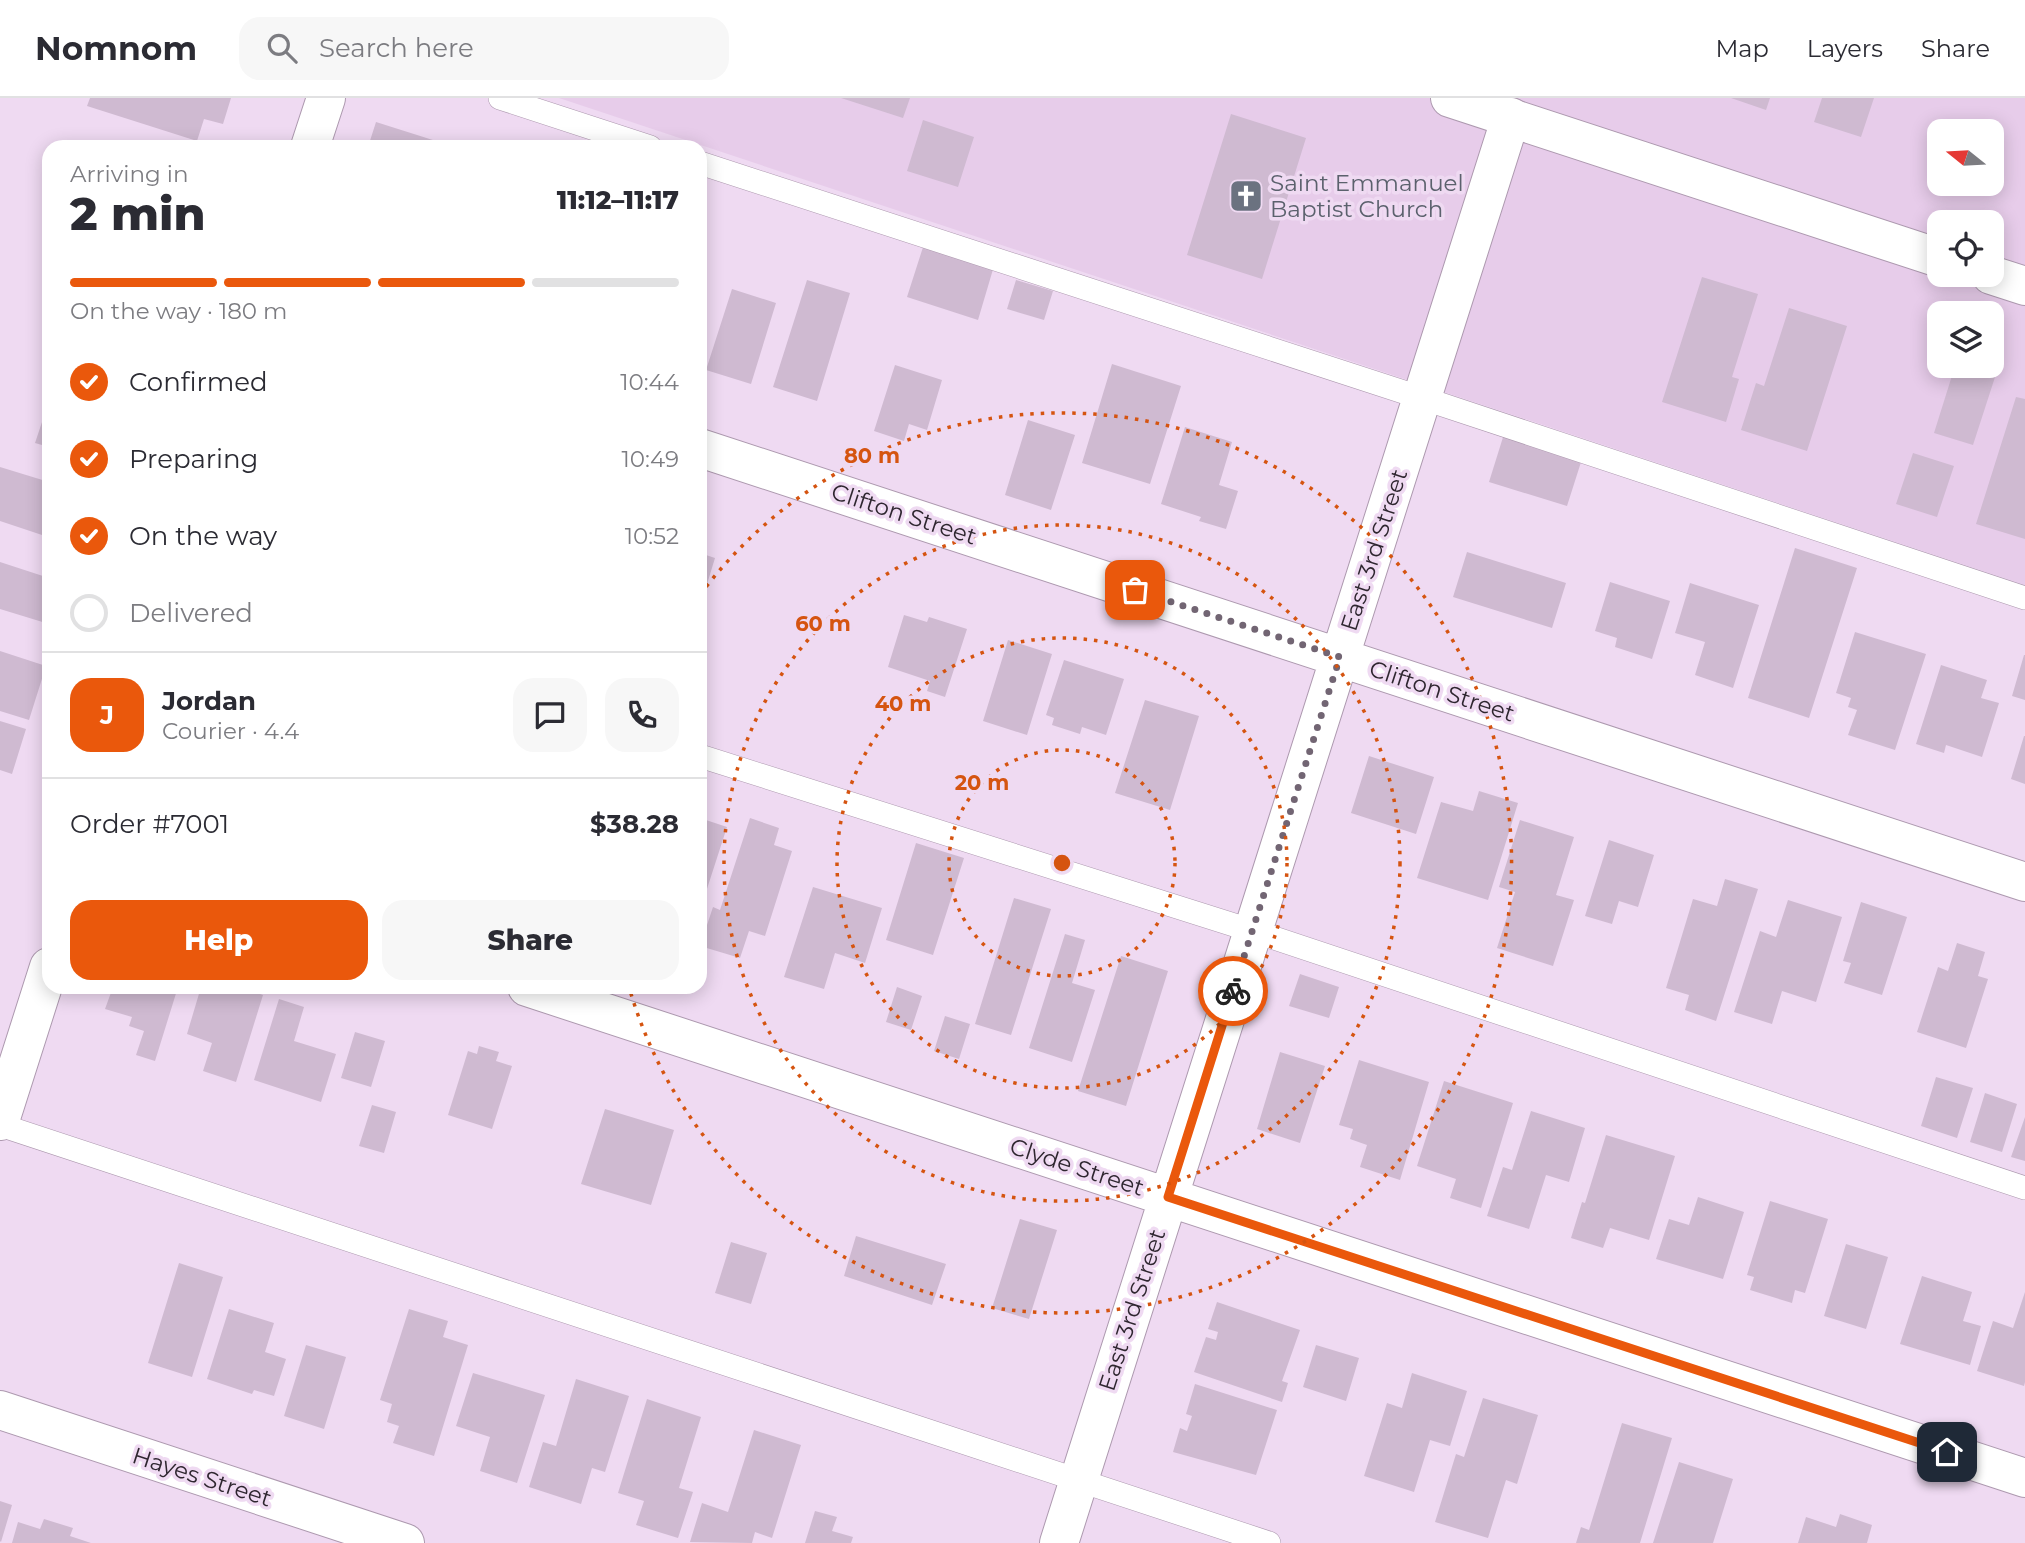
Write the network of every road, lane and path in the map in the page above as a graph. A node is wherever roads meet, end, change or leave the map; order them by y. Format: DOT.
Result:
graph roads {
  1 [pos="326,98"];
  2 [pos="500,98"];
  3 [pos="1450,98"];
  4 [pos="1511,117"];
  5 [pos="312,140"];
  6 [pos="629,140"];
  7 [pos="707,165"];
  8 [pos="1927,254"];
  9 [pos="2004,279"];
  10 [pos="2025,286"];
  11 [pos="1422,398"];
  12 [pos="707,450"];
  13 [pos="2025,598"];
  14 [pos="1340,657"];
  15 [pos="707,758"];
  16 [pos="2025,882"];
  17 [pos="1253,931"];
  18 [pos="42,989"];
  19 [pos="548,994"];
  20 [pos="0,1123"];
  21 [pos="2025,1188"];
  22 [pos="1168,1197"];
  23 [pos="0,1410"];
  24 [pos="2025,1478"];
  25 [pos="1079,1481"];
  26 [pos="405,1543"];
  27 [pos="1059,1543"];
  28 [pos="1269,1543"];
  1 -- 5 [label="street"];
  2 -- 6 [label="lane"];
  3 -- 4 [label="street"];
  4 -- 8 [label="street"];
  4 -- 11 [label="street, East 3rd Street"];
  7 -- 11 [label="lane"];
  9 -- 10 [label="street"];
  11 -- 13 [label="lane"];
  11 -- 14 [label="street, East 3rd Street"];
  12 -- 14 [label="street, Clifton Street"];
  14 -- 16 [label="street, Clifton Street"];
  14 -- 17 [label="street, East 3rd Street"];
  15 -- 17 [label="lane"];
  17 -- 21 [label="lane"];
  17 -- 22 [label="street, East 3rd Street"];
  18 -- 20 [label="street"];
  19 -- 22 [label="street, Clyde Street"];
  20 -- 25 [label="lane"];
  22 -- 24 [label="street, Clyde Street"];
  22 -- 25 [label="street, East 3rd Street"];
  23 -- 26 [label="street, Hayes Street"];
  25 -- 27 [label="street, East 3rd Street"];
  25 -- 28 [label="lane"];
}
